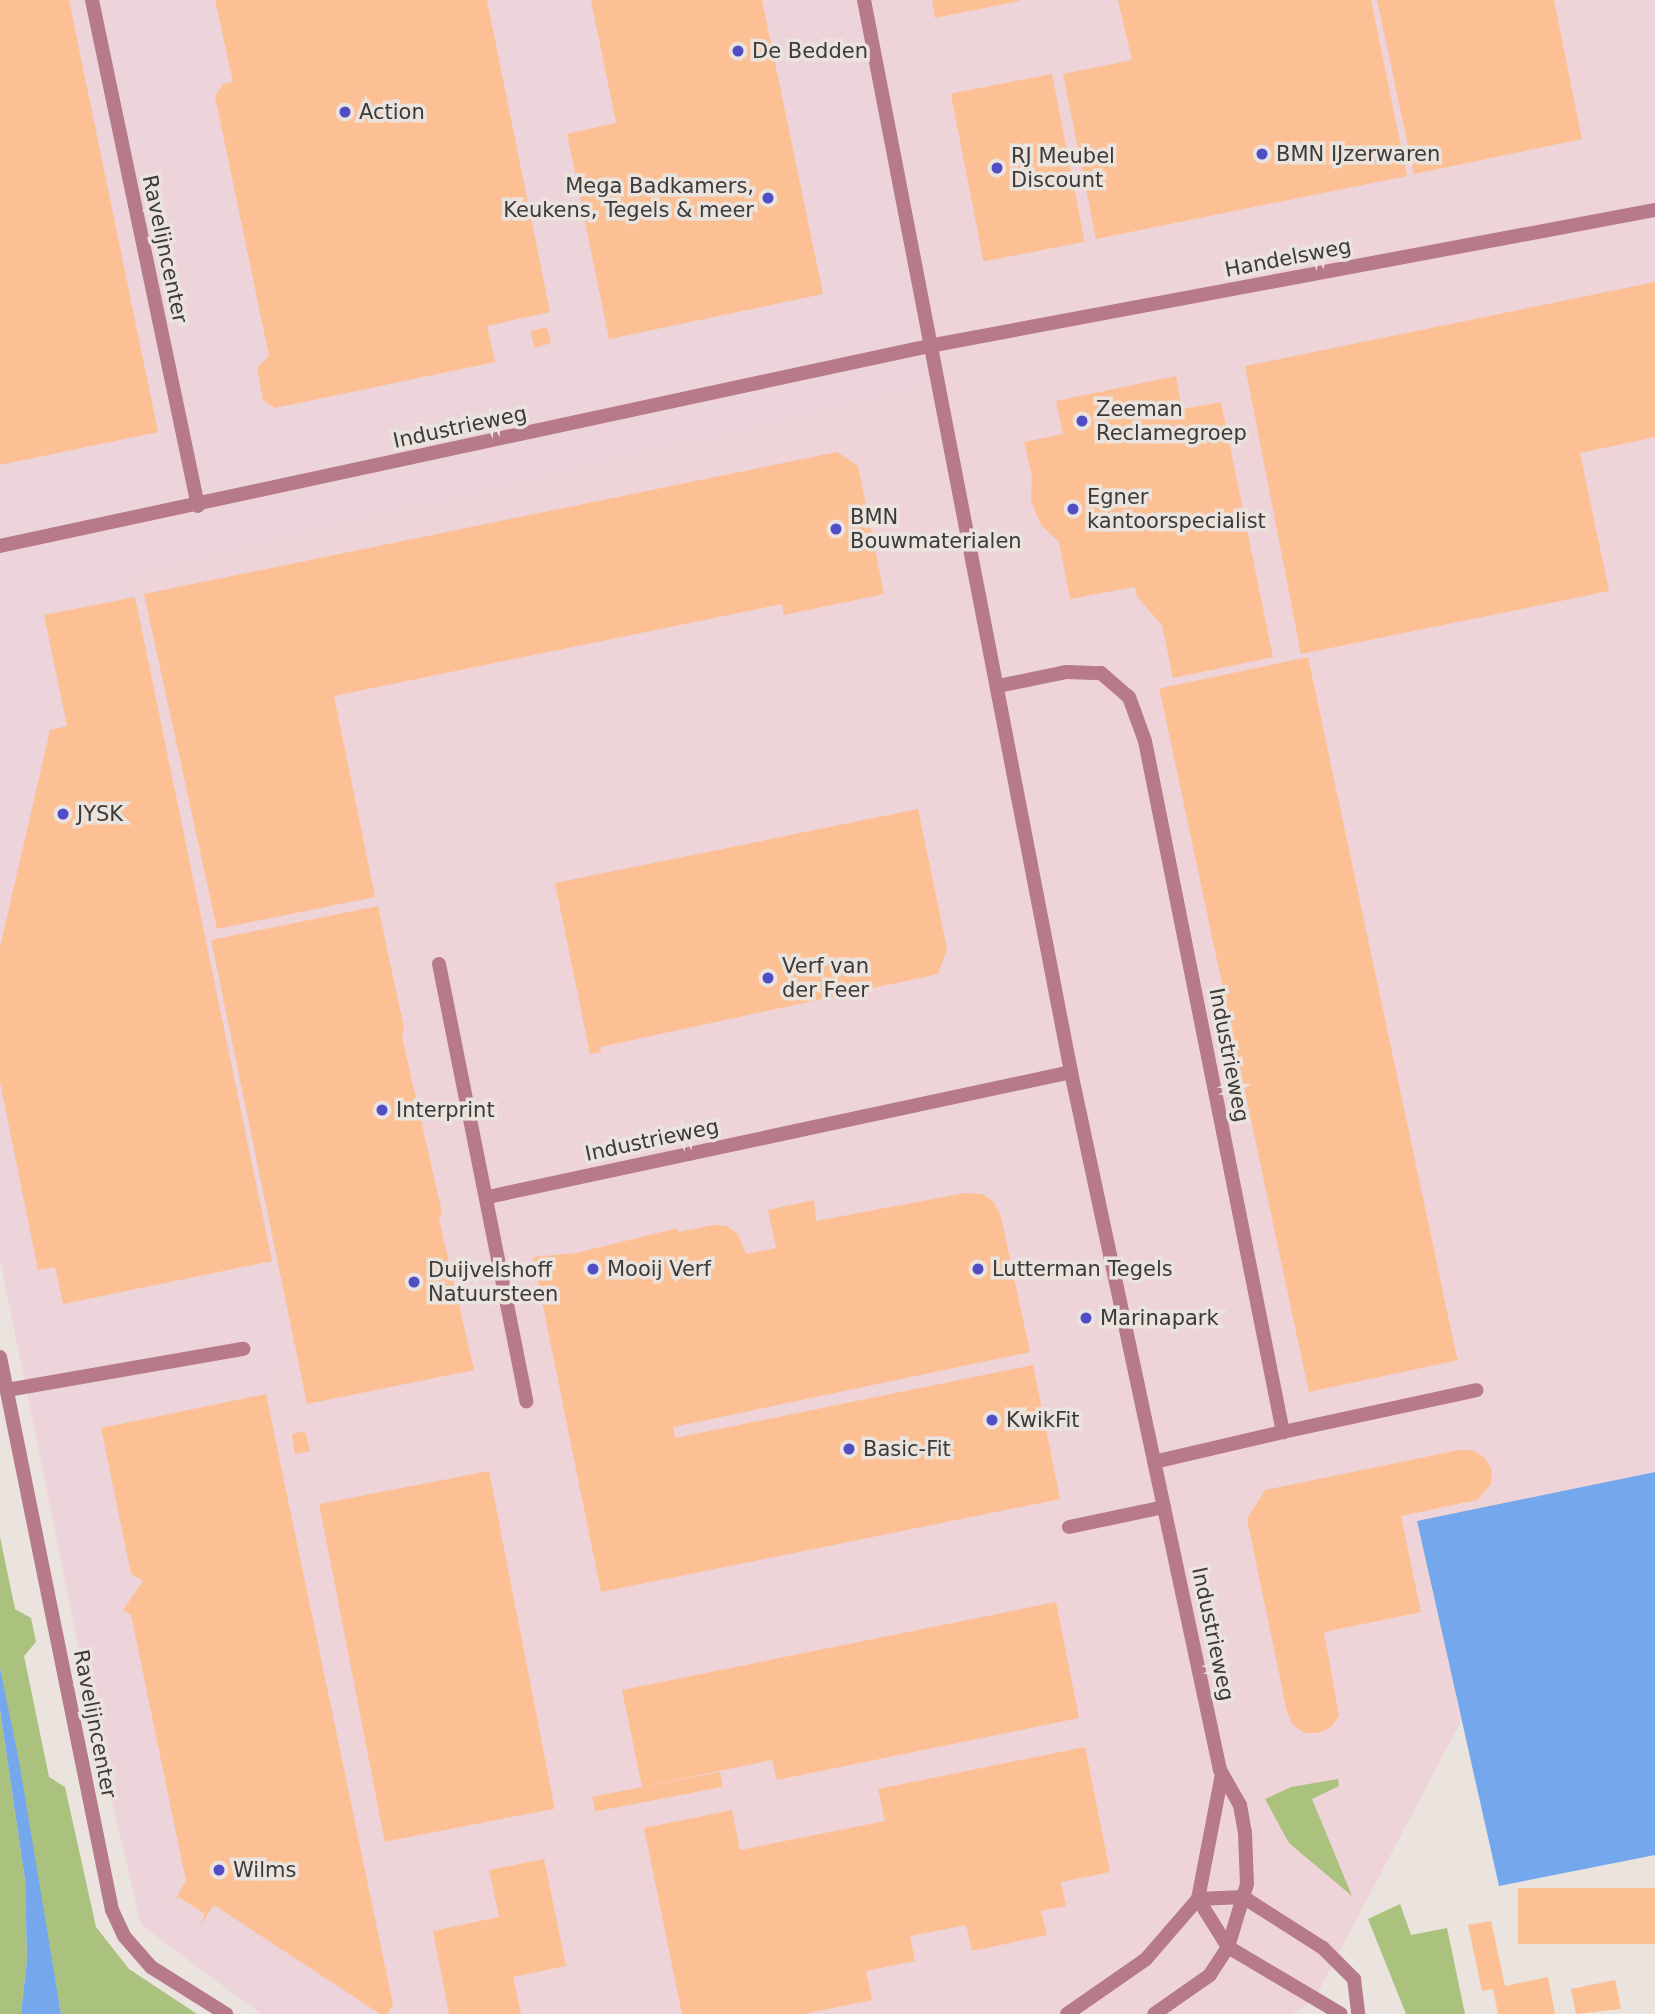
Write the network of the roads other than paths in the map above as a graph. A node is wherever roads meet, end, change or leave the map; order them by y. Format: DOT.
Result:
graph roads {
  1 [pos="92,0"];
  2 [pos="864,0"];
  3 [pos="1655,210"];
  4 [pos="929,346"];
  5 [pos="198,506"];
  6 [pos="0,546"];
  7 [pos="998,686"];
  8 [pos="439,964"];
  9 [pos="1071,1072"];
  10 [pos="488,1197"];
  11 [pos="243,1349"];
  12 [pos="0,1356"];
  13 [pos="6,1390"];
  14 [pos="1477,1390"];
  15 [pos="526,1401"];
  16 [pos="1283,1432"];
  17 [pos="1154,1462"];
  18 [pos="1164,1507"];
  19 [pos="1069,1527"];
  20 [pos="1222,1774"];
  21 [pos="1243,1896"];
  22 [pos="1198,1899"];
  23 [pos="1228,1947"];
  24 [pos="226,2014"];
  25 [pos="1067,2014"];
  26 [pos="1154,2014"];
  27 [pos="1342,2014"];
  28 [pos="1358,2014"];
  1 -- 5 [label="street, Ravelijncenter"];
  2 -- 4 [label="street, Industrieweg"];
  3 -- 4 [label="street, Handelsweg"];
  4 -- 5 [label="street, Industrieweg"];
  4 -- 7 [label="street, Industrieweg"];
  5 -- 6 [label="street, Industrieweg"];
  7 -- 9 [label="street, Industrieweg"];
  7 -- 16 [label="street, Industrieweg"];
  8 -- 10 [label="street"];
  9 -- 10 [label="street, Industrieweg"];
  9 -- 17 [label="street, Industrieweg"];
  10 -- 15 [label="street"];
  11 -- 13 [label="street"];
  12 -- 13 [label="street, Ravelijncenter"];
  13 -- 24 [label="street, Ravelijncenter"];
  14 -- 16 [label="street"];
  16 -- 17 [label="street"];
  17 -- 18 [label="street, Industrieweg"];
  18 -- 19 [label="street"];
  18 -- 20 [label="street, Industrieweg"];
  20 -- 21 [label="street, Industrieweg"];
  20 -- 22 [label="street, Industrieweg"];
  21 -- 22 [label="street"];
  21 -- 23 [label="street, Industrieweg"];
  21 -- 28 [label="street"];
  22 -- 23 [label="street"];
  22 -- 25 [label="street"];
  23 -- 26 [label="street, Industrieweg"];
  23 -- 27 [label="street"];
}
